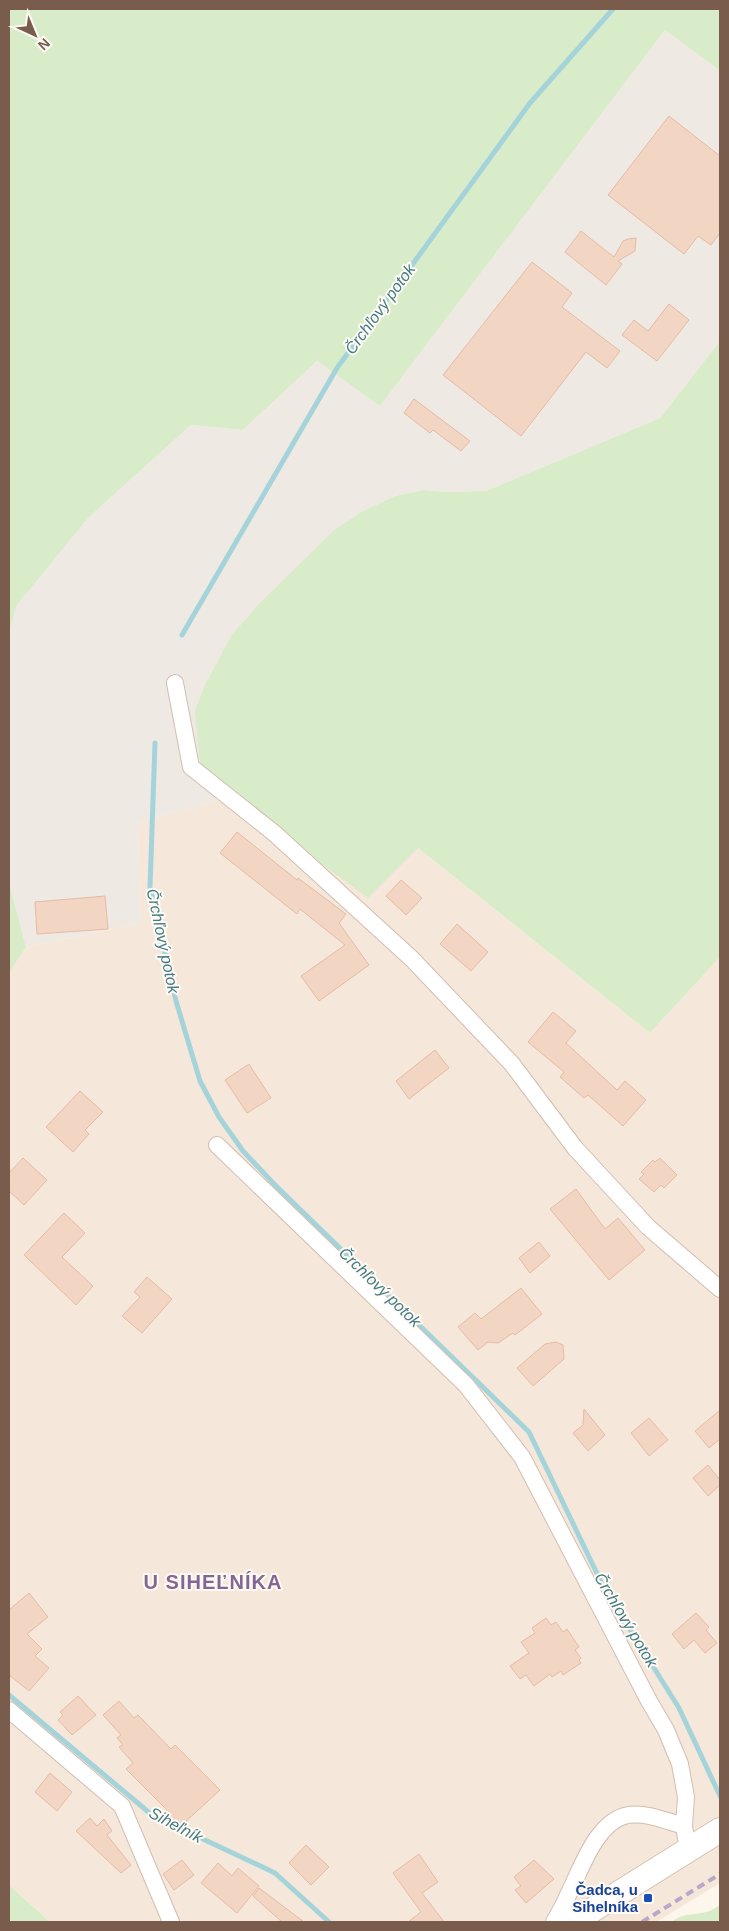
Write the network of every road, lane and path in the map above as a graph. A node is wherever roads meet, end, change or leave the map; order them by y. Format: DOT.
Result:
graph roads {
  1 [pos="175,683"];
  2 [pos="217,1145"];
  3 [pos="720,1289"];
  4 [pos="9,1710"];
  5 [pos="684,1826"];
  6 [pos="716,1833"];
  7 [pos="688,1850"];
  8 [pos="171,1922"];
  9 [pos="554,1922"];
  10 [pos="573,1922"];
  1 -- 3 [label="street"];
  2 -- 5 [label="street"];
  4 -- 8 [label="street"];
  5 -- 7 [label="street"];
  5 -- 9 [label="street"];
  6 -- 7 [label="main road"];
  7 -- 10 [label="main road"];
}
